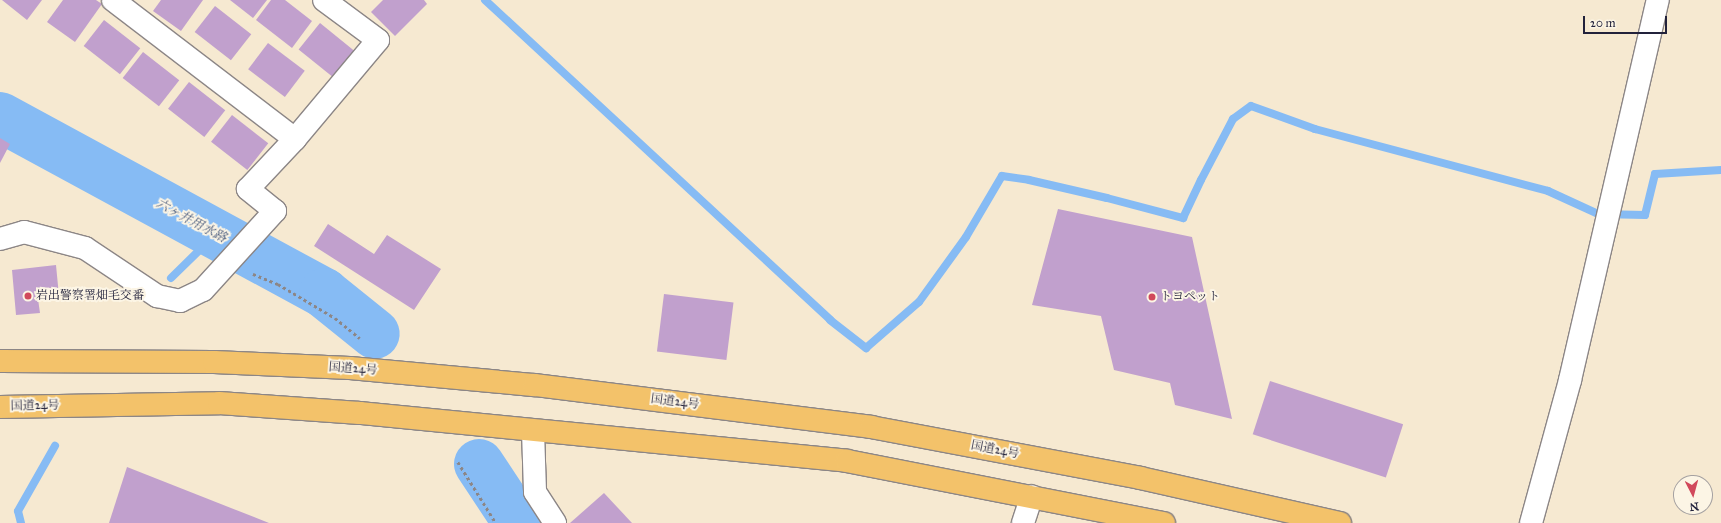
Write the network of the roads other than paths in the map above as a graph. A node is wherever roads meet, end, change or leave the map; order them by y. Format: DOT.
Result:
graph roads {
  1 [pos="113,0"];
  2 [pos="324,0"];
  3 [pos="1658,0"];
  4 [pos="295,138"];
  5 [pos="0,239"];
  6 [pos="0,361"];
  7 [pos="0,407"];
  8 [pos="533,431"];
  9 [pos="1032,496"];
  10 [pos="555,523"];
  11 [pos="1023,523"];
  12 [pos="1164,523"];
  13 [pos="1340,523"];
  14 [pos="1531,523"];
  1 -- 4 [label="street"];
  2 -- 4 [label="street"];
  3 -- 14 [label="street"];
  4 -- 5 [label="street"];
  6 -- 13 [label="highway, 国道24号"];
  7 -- 8 [label="highway, 国道24号"];
  8 -- 9 [label="highway, 国道24号"];
  8 -- 10 [label="street"];
  9 -- 11 [label="street"];
  9 -- 12 [label="highway, 国道24号"];
}
